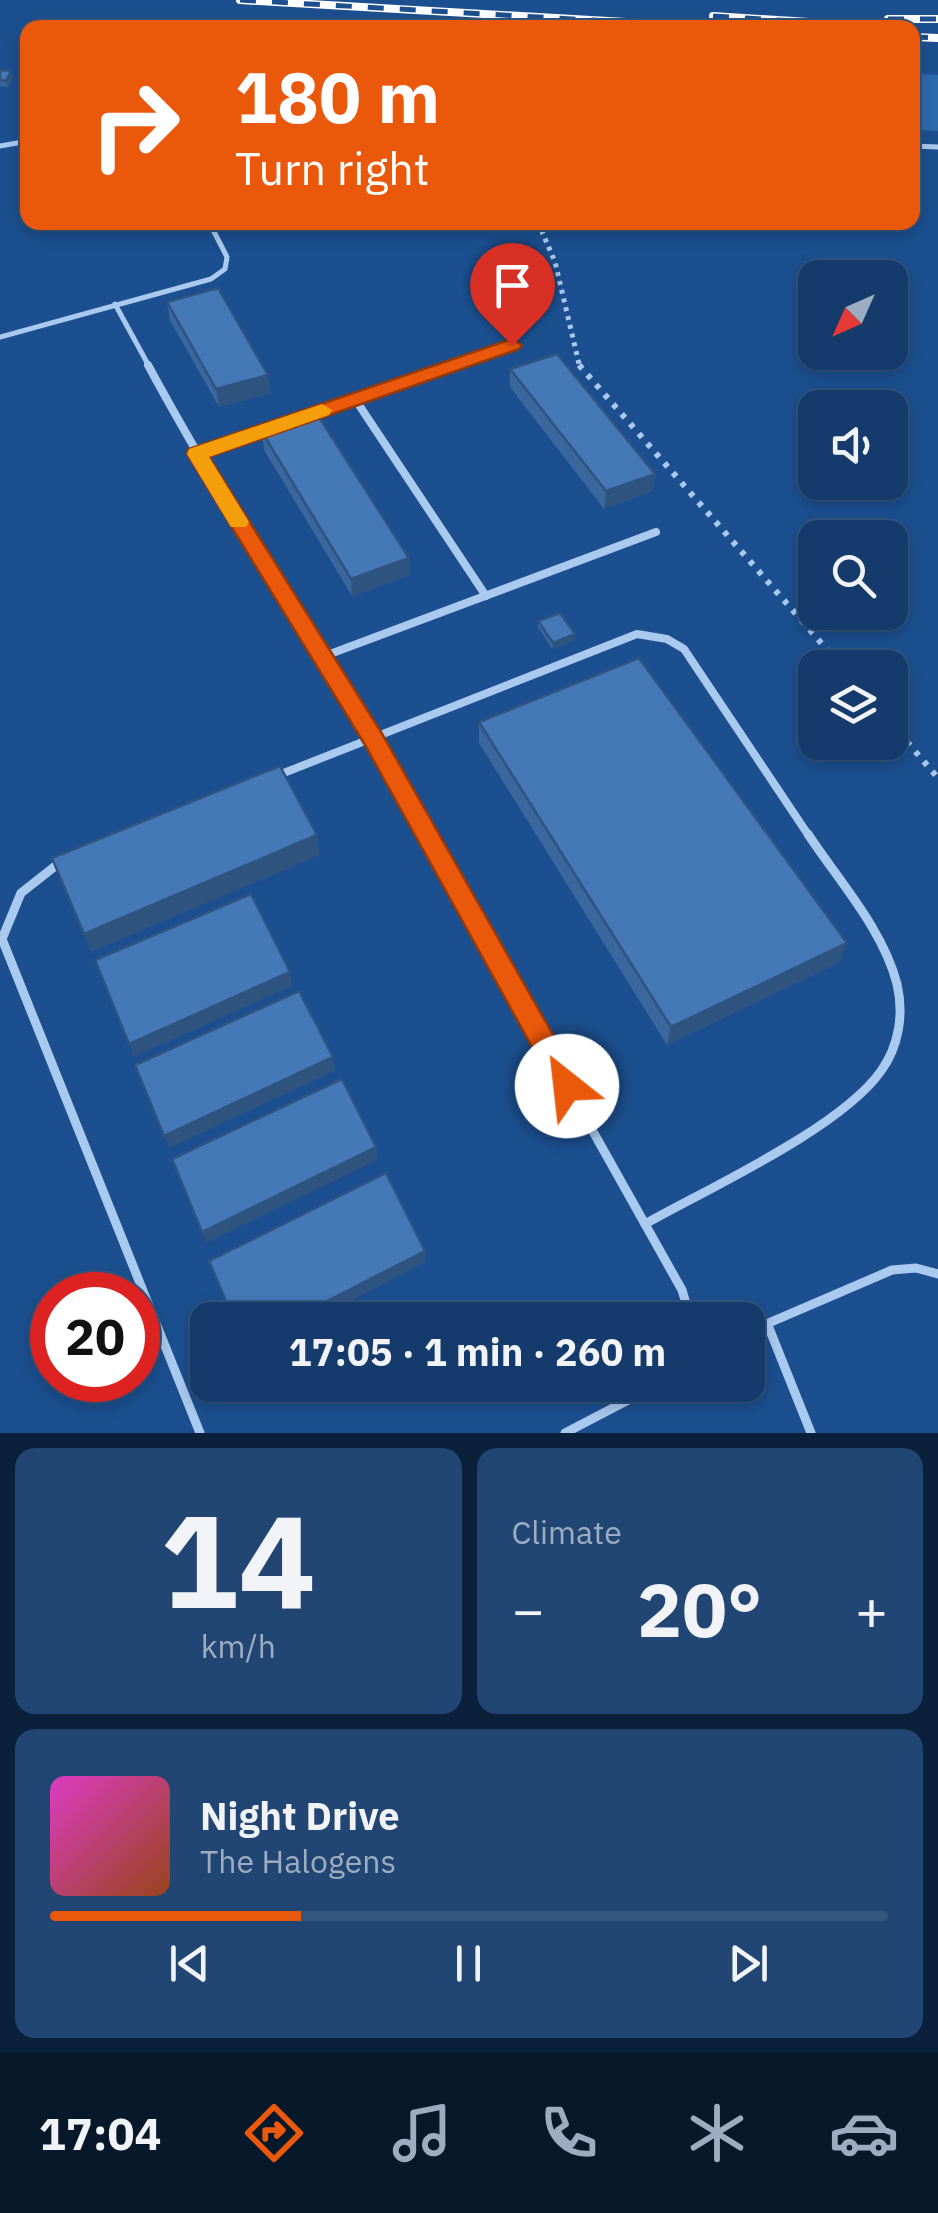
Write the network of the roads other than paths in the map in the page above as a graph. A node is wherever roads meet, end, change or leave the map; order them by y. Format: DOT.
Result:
graph roads {
  1 [pos="213,230"];
  2 [pos="115,304"];
  3 [pos="0,337"];
  4 [pos="512,345"];
  5 [pos="355,399"];
  6 [pos="196,454"];
  7 [pos="656,532"];
  8 [pos="486,596"];
  9 [pos="322,657"];
  10 [pos="373,739"];
  11 [pos="265,780"];
  12 [pos="68,856"];
  13 [pos="645,1224"];
  14 [pos="938,1274"];
  15 [pos="686,1302"];
  16 [pos="770,1328"];
  17 [pos="765,1329"];
  18 [pos="624,1402"];
  19 [pos="200,1433"];
  20 [pos="565,1433"];
  21 [pos="811,1433"];
  1 -- 2 [label="lane"];
  2 -- 3 [label="lane"];
  2 -- 6 [label="lane"];
  4 -- 5 [label="lane"];
  5 -- 6 [label="lane"];
  5 -- 8 [label="lane"];
  6 -- 9 [label="lane"];
  7 -- 8 [label="lane"];
  8 -- 9 [label="lane"];
  9 -- 10 [label="lane"];
  10 -- 11 [label="lane"];
  10 -- 13 [label="lane"];
  10 -- 13 [label="lane"];
  12 -- 19 [label="lane"];
  13 -- 15 [label="lane"];
  14 -- 16 [label="lane"];
  16 -- 17 [label="lane"];
  16 -- 21 [label="lane"];
  18 -- 20 [label="lane"];
}
